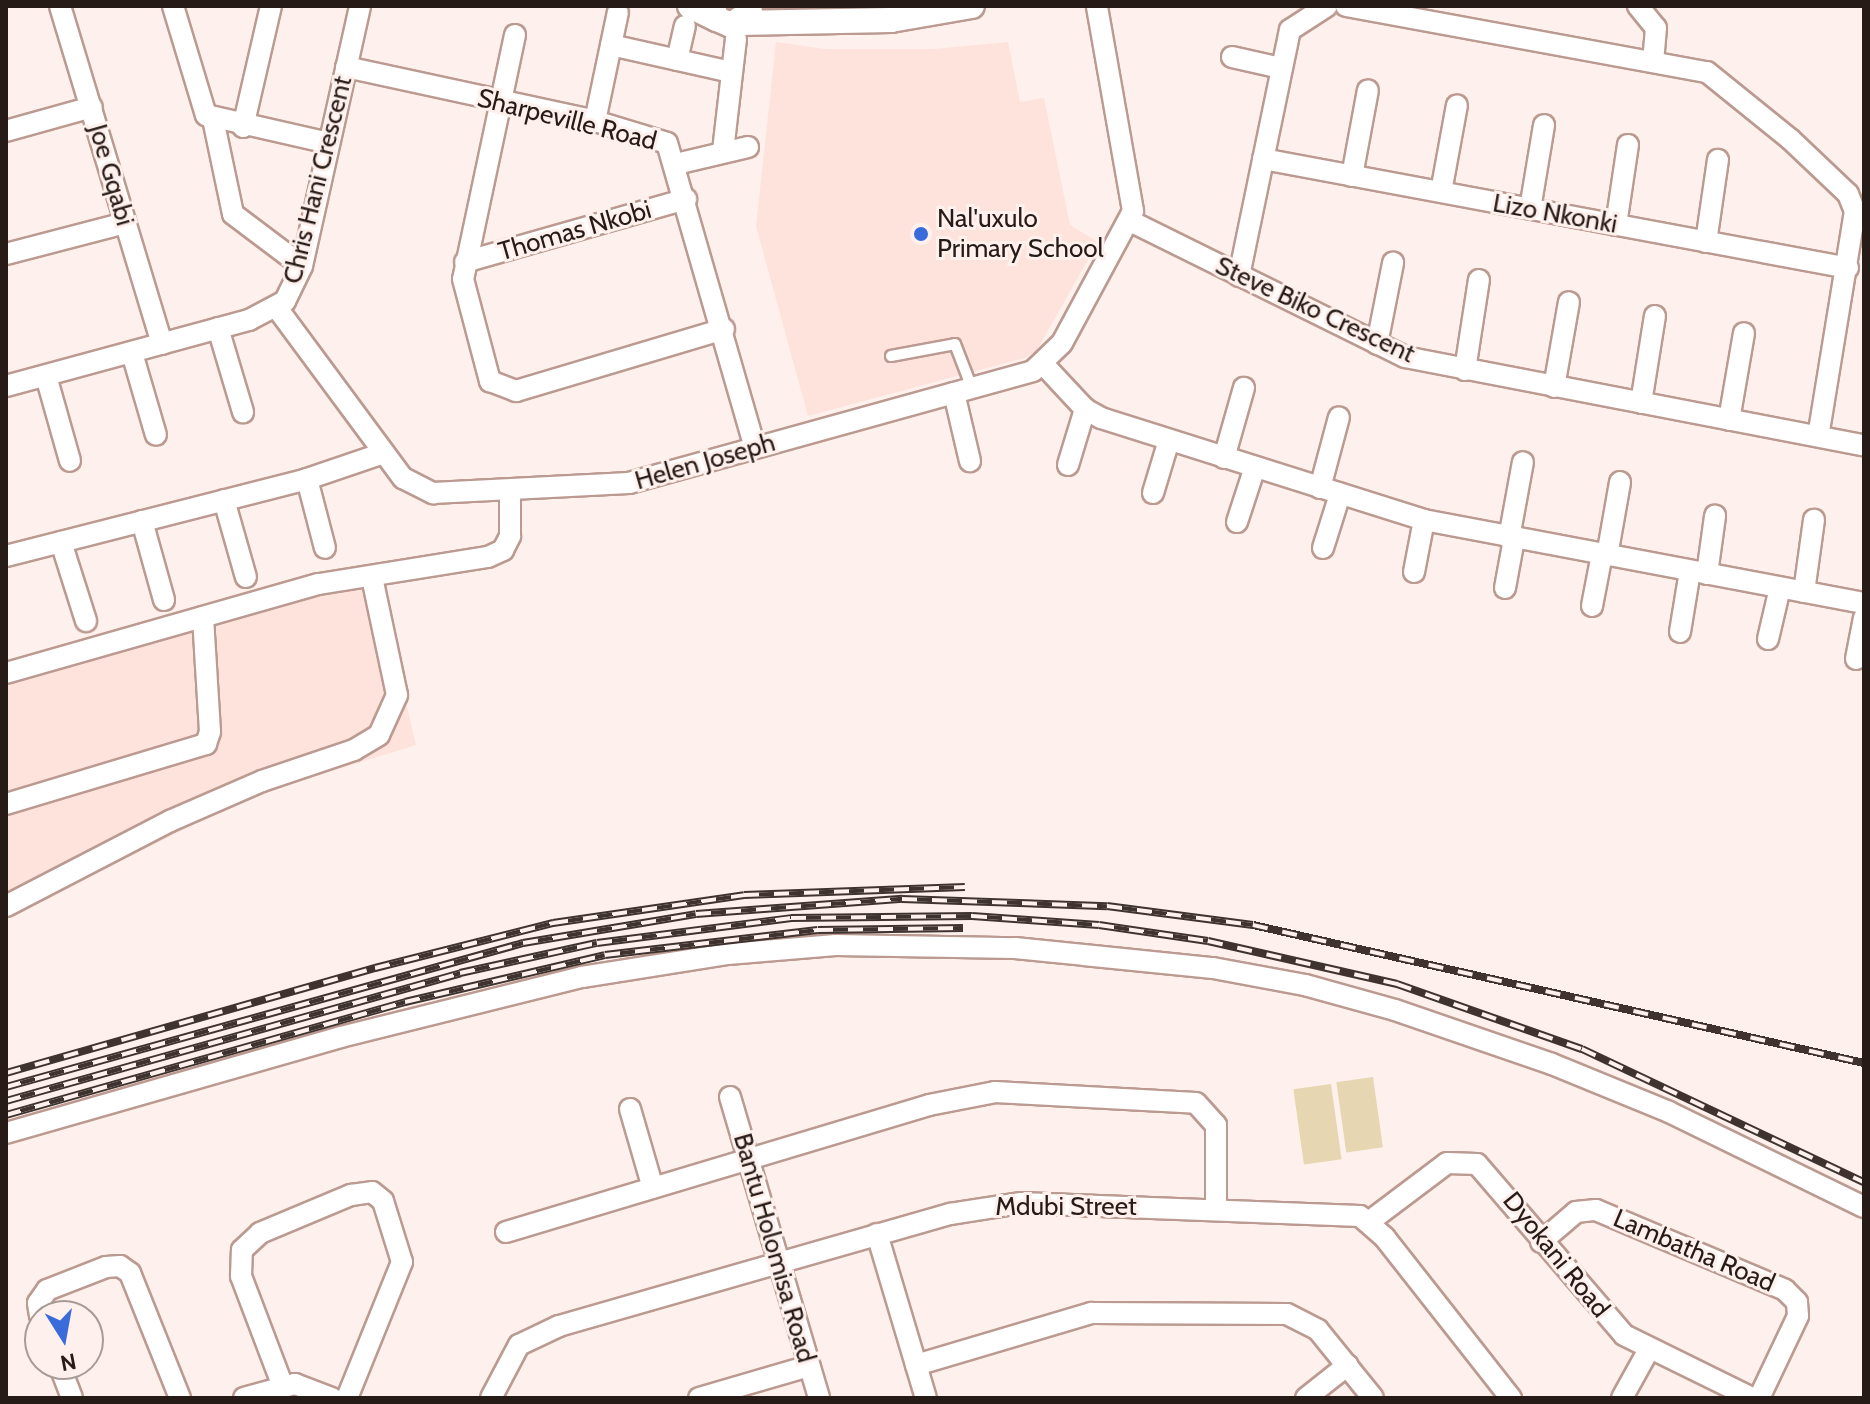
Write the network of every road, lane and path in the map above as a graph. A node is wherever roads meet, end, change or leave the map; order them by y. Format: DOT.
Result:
graph roads {
  1 [pos="60,6"];
  2 [pos="173,6"];
  3 [pos="271,6"];
  4 [pos="360,6"];
  5 [pos="760,6"];
  6 [pos="972,6"];
  7 [pos="1097,6"];
  8 [pos="1327,6"];
  9 [pos="1346,6"];
  10 [pos="1638,6"];
  11 [pos="1392,9"];
  12 [pos="618,12"];
  13 [pos="687,16"];
  14 [pos="731,19"];
  15 [pos="789,19"];
  16 [pos="515,35"];
  17 [pos="611,45"];
  18 [pos="1232,57"];
  19 [pos="677,60"];
  20 [pos="1653,62"];
  21 [pos="346,67"];
  22 [pos="1281,68"];
  23 [pos="731,72"];
  24 [pos="1368,90"];
  25 [pos="500,102"];
  26 [pos="1457,105"];
  27 [pos="92,107"];
  28 [pos="213,119"];
  29 [pos="595,121"];
  30 [pos="1544,125"];
  31 [pos="243,127"];
  32 [pos="6,131"];
  33 [pos="329,143"];
  34 [pos="1628,145"];
  35 [pos="748,147"];
  36 [pos="723,151"];
  37 [pos="1263,159"];
  38 [pos="1718,160"];
  39 [pos="676,164"];
  40 [pos="1352,176"];
  41 [pos="1441,192"];
  42 [pos="686,199"];
  43 [pos="1530,209"];
  44 [pos="1130,221"];
  45 [pos="125,223"];
  46 [pos="1616,225"];
  47 [pos="1706,242"];
  48 [pos="6,254"];
  49 [pos="465,262"];
  50 [pos="1393,263"];
  51 [pos="302,266"];
  52 [pos="1848,268"];
  53 [pos="1239,276"];
  54 [pos="1479,280"];
  55 [pos="1569,302"];
  56 [pos="277,308"];
  57 [pos="1655,316"];
  58 [pos="218,328"];
  59 [pos="724,329"];
  60 [pos="1744,333"];
  61 [pos="162,344"];
  62 [pos="1377,344"];
  63 [pos="132,353"];
  64 [pos="891,356"];
  65 [pos="1044,365"];
  66 [pos="1465,370"];
  67 [pos="46,376"];
  68 [pos="6,386"];
  69 [pos="1554,387"];
  70 [pos="1244,388"];
  71 [pos="963,391"];
  72 [pos="1641,403"];
  73 [pos="1085,409"];
  74 [pos="243,412"];
  75 [pos="1339,417"];
  76 [pos="1729,420"];
  77 [pos="156,435"];
  78 [pos="1818,436"];
  79 [pos="1169,440"];
  80 [pos="1864,445"];
  81 [pos="755,447"];
  82 [pos="384,453"];
  83 [pos="1224,458"];
  84 [pos="70,461"];
  85 [pos="970,461"];
  86 [pos="1523,462"];
  87 [pos="1068,465"];
  88 [pos="1255,467"];
  89 [pos="307,479"];
  90 [pos="1620,482"];
  91 [pos="1330,491"];
  92 [pos="510,492"];
  93 [pos="1153,493"];
  94 [pos="224,500"];
  95 [pos="1715,516"];
  96 [pos="1424,520"];
  97 [pos="1814,520"];
  98 [pos="142,521"];
  99 [pos="1237,522"];
  100 [pos="1512,539"];
  101 [pos="61,542"];
  102 [pos="325,548"];
  103 [pos="1323,548"];
  104 [pos="1605,555"];
  105 [pos="6,556"];
  106 [pos="1414,572"];
  107 [pos="1698,573"];
  108 [pos="246,577"];
  109 [pos="372,577"];
  110 [pos="1505,588"];
  111 [pos="1780,588"];
  112 [pos="1804,592"];
  113 [pos="164,600"];
  114 [pos="1864,603"];
  115 [pos="1592,606"];
  116 [pos="203,617"];
  117 [pos="1864,618"];
  118 [pos="86,621"];
  119 [pos="1680,632"];
  120 [pos="1768,639"];
  121 [pos="1856,659"];
  122 [pos="6,673"];
  123 [pos="6,804"];
  124 [pos="6,906"];
  125 [pos="730,1097"];
  126 [pos="630,1109"];
  127 [pos="6,1133"];
  128 [pos="749,1160"];
  129 [pos="653,1188"];
  130 [pos="1864,1207"];
  131 [pos="1216,1208"];
  132 [pos="1370,1221"];
  133 [pos="506,1232"];
  134 [pos="877,1234"];
  135 [pos="1541,1242"];
  136 [pos="779,1262"];
  137 [pos="40,1300"];
  138 [pos="1648,1351"];
  139 [pos="916,1365"];
  140 [pos="1348,1365"];
  141 [pos="809,1366"];
  142 [pos="282,1384"];
  143 [pos="180,1398"];
  144 [pos="244,1398"];
  145 [pos="332,1398"];
  146 [pos="347,1398"];
  147 [pos="491,1398"];
  148 [pos="699,1398"];
  149 [pos="819,1398"];
  150 [pos="926,1398"];
  151 [pos="1306,1398"];
  152 [pos="1373,1398"];
  153 [pos="1511,1398"];
  154 [pos="1622,1398"];
  155 [pos="1752,1398"];
  156 [pos="1759,1398"];
  1 -- 27 [label="street, Joe Gqabi"];
  2 -- 28 [label="street"];
  3 -- 31 [label="street"];
  4 -- 21 [label="street, Chris Hani Crescent"];
  5 -- 15 [label="street"];
  6 -- 15 [label="street"];
  7 -- 44 [label="street"];
  8 -- 22 [label="street"];
  9 -- 11 [label="street"];
  10 -- 20 [label="street"];
  11 -- 20 [label="street"];
  12 -- 17 [label="street"];
  13 -- 14 [label="street"];
  13 -- 19 [label="street"];
  14 -- 15 [label="street"];
  14 -- 23 [label="street"];
  16 -- 25 [label="street"];
  17 -- 19 [label="street"];
  17 -- 29 [label="street"];
  18 -- 22 [label="street"];
  19 -- 23 [label="street"];
  20 -- 52 [label="street"];
  21 -- 25 [label="street, Sharpeville Road"];
  21 -- 33 [label="street, Chris Hani Crescent"];
  22 -- 37 [label="street"];
  23 -- 36 [label="street"];
  24 -- 40 [label="street"];
  25 -- 29 [label="street, Sharpeville Road"];
  25 -- 49 [label="street"];
  26 -- 41 [label="street"];
  27 -- 32 [label="street"];
  27 -- 45 [label="street, Joe Gqabi"];
  28 -- 31 [label="street"];
  28 -- 51 [label="street"];
  29 -- 39 [label="street, Sharpeville Road"];
  30 -- 43 [label="street"];
  31 -- 33 [label="street"];
  33 -- 51 [label="street, Chris Hani Crescent"];
  34 -- 46 [label="street"];
  35 -- 36 [label="street"];
  36 -- 39 [label="street"];
  37 -- 40 [label="street, Lizo Nkonki"];
  37 -- 53 [label="street"];
  38 -- 47 [label="street"];
  39 -- 42 [label="street, Sharpeville Road"];
  40 -- 41 [label="street, Lizo Nkonki"];
  41 -- 43 [label="street, Lizo Nkonki"];
  42 -- 49 [label="street, Thomas Nkobi"];
  42 -- 59 [label="street, Sharpeville Road"];
  43 -- 46 [label="street, Lizo Nkonki"];
  44 -- 53 [label="street, Steve Biko Crescent"];
  44 -- 65 [label="street"];
  45 -- 48 [label="street"];
  45 -- 61 [label="street, Joe Gqabi"];
  46 -- 47 [label="street, Lizo Nkonki"];
  47 -- 52 [label="street, Lizo Nkonki"];
  49 -- 59 [label="street"];
  50 -- 62 [label="street"];
  51 -- 56 [label="street, Chris Hani Crescent"];
  52 -- 78 [label="street"];
  53 -- 62 [label="street, Steve Biko Crescent"];
  54 -- 66 [label="street"];
  55 -- 69 [label="street"];
  56 -- 58 [label="street, Chris Hani Crescent"];
  56 -- 82 [label="street, Helen Joseph"];
  57 -- 72 [label="street"];
  58 -- 61 [label="street, Chris Hani Crescent"];
  58 -- 74 [label="street"];
  59 -- 81 [label="street, Sharpeville Road"];
  60 -- 76 [label="street"];
  61 -- 63 [label="street, Chris Hani Crescent"];
  62 -- 66 [label="street, Steve Biko Crescent"];
  63 -- 67 [label="street, Chris Hani Crescent"];
  63 -- 77 [label="street"];
  64 -- 71 [label="lane"];
  65 -- 71 [label="street, Helen Joseph"];
  65 -- 73 [label="street"];
  66 -- 69 [label="street, Steve Biko Crescent"];
  67 -- 68 [label="street, Chris Hani Crescent"];
  67 -- 84 [label="street"];
  69 -- 72 [label="street, Steve Biko Crescent"];
  70 -- 83 [label="street"];
  71 -- 81 [label="street, Helen Joseph"];
  71 -- 85 [label="street"];
  72 -- 76 [label="street, Steve Biko Crescent"];
  73 -- 79 [label="street"];
  73 -- 87 [label="street"];
  75 -- 91 [label="street"];
  76 -- 78 [label="street, Steve Biko Crescent"];
  78 -- 80 [label="street, Steve Biko Crescent"];
  79 -- 83 [label="street"];
  79 -- 93 [label="street"];
  81 -- 92 [label="street, Helen Joseph"];
  82 -- 89 [label="street"];
  82 -- 92 [label="street, Helen Joseph"];
  83 -- 88 [label="street"];
  86 -- 100 [label="street"];
  88 -- 91 [label="street"];
  88 -- 99 [label="street"];
  89 -- 94 [label="street"];
  89 -- 102 [label="street"];
  90 -- 104 [label="street"];
  91 -- 96 [label="street"];
  91 -- 103 [label="street"];
  92 -- 109 [label="street"];
  94 -- 98 [label="street"];
  94 -- 108 [label="street"];
  95 -- 107 [label="street"];
  96 -- 100 [label="street"];
  96 -- 106 [label="street"];
  97 -- 112 [label="street"];
  98 -- 101 [label="street"];
  98 -- 113 [label="street"];
  100 -- 104 [label="street"];
  100 -- 110 [label="street"];
  101 -- 105 [label="street"];
  101 -- 118 [label="street"];
  104 -- 107 [label="street"];
  104 -- 115 [label="street"];
  107 -- 111 [label="street"];
  107 -- 119 [label="street"];
  109 -- 116 [label="street"];
  109 -- 124 [label="street"];
  111 -- 112 [label="street"];
  111 -- 120 [label="street"];
  112 -- 114 [label="street"];
  116 -- 122 [label="street"];
  116 -- 123 [label="street"];
  117 -- 121 [label="street"];
  125 -- 128 [label="street, Bantu Holomisa Road"];
  126 -- 129 [label="street"];
  127 -- 130 [label="street"];
  128 -- 129 [label="street"];
  128 -- 131 [label="street"];
  128 -- 136 [label="street, Bantu Holomisa Road"];
  129 -- 133 [label="street"];
  131 -- 132 [label="street, Mdubi Street"];
  131 -- 134 [label="street, Mdubi Street"];
  132 -- 135 [label="street, Dyokani Road"];
  132 -- 153 [label="street"];
  134 -- 136 [label="street, Mdubi Street"];
  134 -- 139 [label="street"];
  135 -- 138 [label="street, Dyokani Road"];
  135 -- 156 [label="street, Lambatha Road"];
  136 -- 141 [label="street, Bantu Holomisa Road"];
  136 -- 147 [label="street, Mdubi Street"];
  137 -- 143 [label="street"];
  138 -- 154 [label="street"];
  138 -- 155 [label="street, Dyokani Road"];
  139 -- 140 [label="street"];
  139 -- 150 [label="street"];
  140 -- 151 [label="street"];
  140 -- 152 [label="street"];
  141 -- 148 [label="street"];
  141 -- 149 [label="street, Bantu Holomisa Road"];
  142 -- 144 [label="street"];
  142 -- 145 [label="street"];
  142 -- 146 [label="street"];
}
